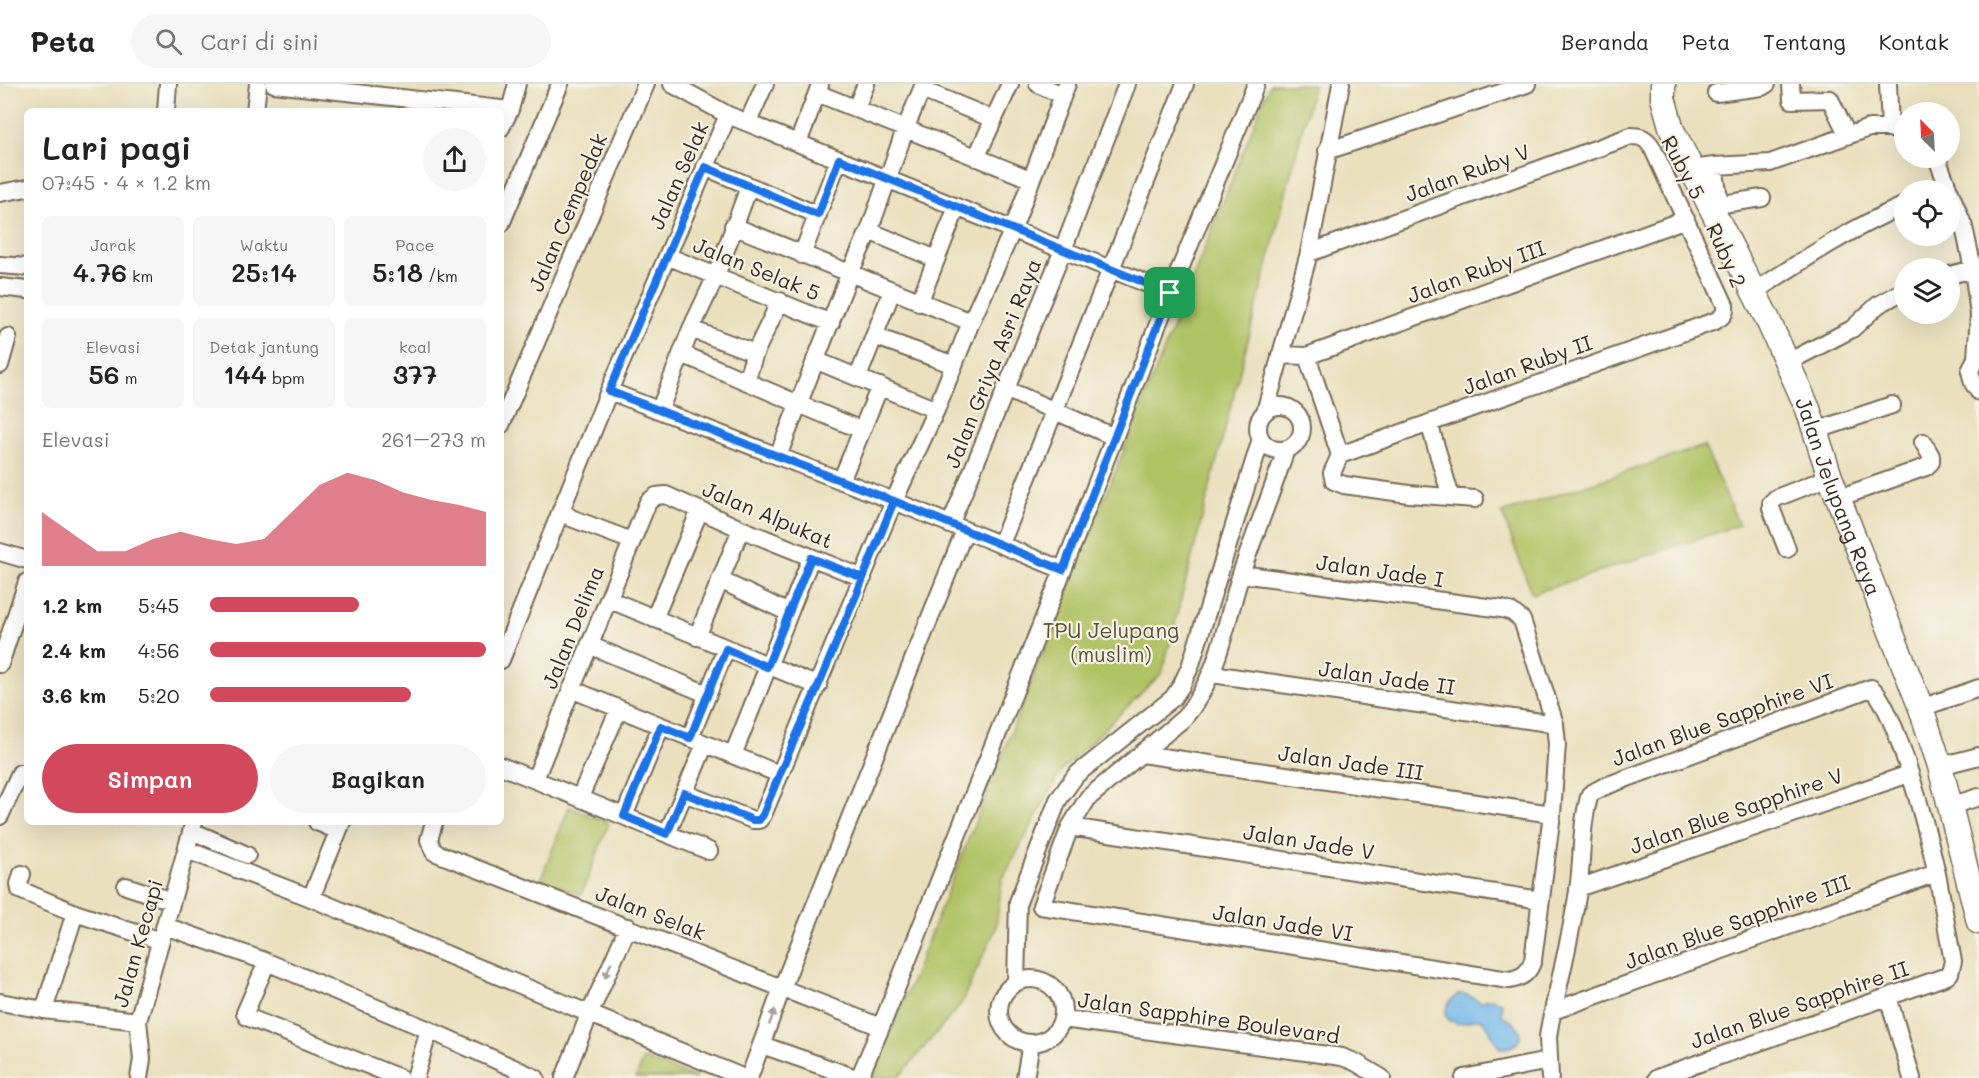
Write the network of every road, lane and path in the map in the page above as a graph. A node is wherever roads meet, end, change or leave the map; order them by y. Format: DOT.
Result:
graph roads {
  1 [pos="168,84"];
  2 [pos="258,84"];
  3 [pos="274,84"];
  4 [pos="517,84"];
  5 [pos="561,84"];
  6 [pos="646,84"];
  7 [pos="672,84"];
  8 [pos="765,84"];
  9 [pos="867,84"];
  10 [pos="1010,84"];
  11 [pos="1038,84"];
  12 [pos="1127,84"];
  13 [pos="1185,84"];
  14 [pos="1256,84"];
  15 [pos="1341,84"];
  16 [pos="1527,84"];
  17 [pos="1663,84"];
  18 [pos="1767,84"];
  19 [pos="1791,84"];
  20 [pos="1888,84"];
  21 [pos="923,87"];
  22 [pos="818,88"];
  23 [pos="1065,89"];
  24 [pos="1716,93"];
  25 [pos="166,108"];
  26 [pos="255,108"];
  27 [pos="492,108"];
  28 [pos="856,108"];
  29 [pos="504,109"];
  30 [pos="510,110"];
  31 [pos="728,115"];
  32 [pos="1894,115"];
  33 [pos="993,119"];
  34 [pos="504,123"];
  35 [pos="748,123"];
  36 [pos="906,127"];
  37 [pos="1894,131"];
  38 [pos="1847,134"];
  39 [pos="1640,136"];
  40 [pos="798,143"];
  41 [pos="1327,151"];
  42 [pos="975,158"];
  43 [pos="839,159"];
  44 [pos="705,167"];
  45 [pos="1703,168"];
  46 [pos="888,179"];
  47 [pos="1030,179"];
  48 [pos="749,187"];
  49 [pos="24,189"];
  50 [pos="0,193"];
  51 [pos="1762,198"];
  52 [pos="1715,205"];
  53 [pos="957,207"];
  54 [pos="1894,210"];
  55 [pos="818,215"];
  56 [pos="504,217"];
  57 [pos="1960,218"];
  58 [pos="1686,219"];
  59 [pos="733,226"];
  60 [pos="1013,229"];
  61 [pos="869,231"];
  62 [pos="1063,250"];
  63 [pos="1309,253"];
  64 [pos="802,255"];
  65 [pos="667,256"];
  66 [pos="936,259"];
  67 [pos="0,265"];
  68 [pos="24,267"];
  69 [pos="1973,268"];
  70 [pos="1112,269"];
  71 [pos="1960,272"];
  72 [pos="849,275"];
  73 [pos="716,276"];
  74 [pos="0,287"];
  75 [pos="24,290"];
  76 [pos="892,291"];
  77 [pos="1754,292"];
  78 [pos="1170,293"];
  79 [pos="1894,296"];
  80 [pos="780,301"];
  81 [pos="919,303"];
  82 [pos="1725,310"];
  83 [pos="971,322"];
  84 [pos="831,323"];
  85 [pos="691,329"];
  86 [pos="874,336"];
  87 [pos="8,338"];
  88 [pos="755,353"];
  89 [pos="682,354"];
  90 [pos="1280,355"];
  91 [pos="1307,356"];
  92 [pos="815,360"];
  93 [pos="1977,360"];
  94 [pos="1788,362"];
  95 [pos="0,365"];
  96 [pos="954,365"];
  97 [pos="858,376"];
  98 [pos="746,381"];
  99 [pos="880,386"];
  100 [pos="1005,389"];
  101 [pos="609,391"];
  102 [pos="1979,392"];
  103 [pos="506,397"];
  104 [pos="798,405"];
  105 [pos="1892,405"];
  106 [pos="660,409"];
  107 [pos="936,410"];
  108 [pos="1053,411"];
  109 [pos="1265,412"];
  110 [pos="1429,423"];
  111 [pos="862,430"];
  112 [pos="1815,431"];
  113 [pos="1114,437"];
  114 [pos="1261,439"];
  115 [pos="1923,442"];
  116 [pos="1286,449"];
  117 [pos="1340,455"];
  118 [pos="778,456"];
  119 [pos="841,481"];
  120 [pos="1834,488"];
  121 [pos="656,496"];
  122 [pos="1451,497"];
  123 [pos="1475,499"];
  124 [pos="894,501"];
  125 [pos="561,510"];
  126 [pos="700,510"];
  127 [pos="958,528"];
  128 [pos="741,529"];
  129 [pos="632,541"];
  130 [pos="1001,544"];
  131 [pos="1787,549"];
  132 [pos="0,552"];
  133 [pos="811,558"];
  134 [pos="24,559"];
  135 [pos="1063,570"];
  136 [pos="1241,574"];
  137 [pos="863,578"];
  138 [pos="720,580"];
  139 [pos="24,591"];
  140 [pos="608,599"];
  141 [pos="789,613"];
  142 [pos="654,619"];
  143 [pos="697,637"];
  144 [pos="589,645"];
  145 [pos="504,648"];
  146 [pos="726,649"];
  147 [pos="0,664"];
  148 [pos="767,667"];
  149 [pos="1212,674"];
  150 [pos="818,686"];
  151 [pos="1979,688"];
  152 [pos="571,689"];
  153 [pos="707,694"];
  154 [pos="619,708"];
  155 [pos="1921,708"];
  156 [pos="1555,724"];
  157 [pos="661,726"];
  158 [pos="697,741"];
  159 [pos="1142,754"];
  160 [pos="733,755"];
  161 [pos="1979,756"];
  162 [pos="1940,766"];
  163 [pos="504,767"];
  164 [pos="20,773"];
  165 [pos="779,774"];
  166 [pos="1909,774"];
  167 [pos="535,778"];
  168 [pos="684,793"];
  169 [pos="580,797"];
  170 [pos="1979,797"];
  171 [pos="1950,806"];
  172 [pos="1552,814"];
  173 [pos="0,816"];
  174 [pos="624,816"];
  175 [pos="433,825"];
  176 [pos="340,826"];
  177 [pos="193,827"];
  178 [pos="1070,827"];
  179 [pos="667,834"];
  180 [pos="187,850"];
  181 [pos="709,852"];
  182 [pos="247,855"];
  183 [pos="1936,873"];
  184 [pos="22,874"];
  185 [pos="126,886"];
  186 [pos="1578,888"];
  187 [pos="1976,893"];
  188 [pos="311,898"];
  189 [pos="1540,900"];
  190 [pos="172,901"];
  191 [pos="75,913"];
  192 [pos="1979,922"];
  193 [pos="628,927"];
  194 [pos="163,933"];
  195 [pos="267,962"];
  196 [pos="1016,982"];
  197 [pos="782,988"];
  198 [pos="1888,997"];
  199 [pos="0,1002"];
  200 [pos="44,1010"];
  201 [pos="1553,1011"];
  202 [pos="589,1015"];
  203 [pos="1063,1019"];
  204 [pos="138,1021"];
  205 [pos="881,1027"];
  206 [pos="429,1030"];
  207 [pos="1031,1043"];
  208 [pos="762,1045"];
  209 [pos="1548,1061"];
  210 [pos="139,1078"];
  211 [pos="400,1078"];
  212 [pos="415,1078"];
  213 [pos="536,1078"];
  214 [pos="564,1078"];
  215 [pos="744,1078"];
  216 [pos="749,1078"];
  217 [pos="857,1078"];
  218 [pos="1024,1078"];
  219 [pos="1381,1078"];
  220 [pos="1464,1078"];
  221 [pos="1550,1078"];
  222 [pos="1657,1078"];
  223 [pos="1912,1078"];
  1 -- 25 [label="street"];
  2 -- 26 [label="street"];
  3 -- 27 [label="street"];
  4 -- 30 [label="street"];
  5 -- 56 [label="street"];
  6 -- 103 [label="street, Jalan Cempedak"];
  7 -- 31 [label="street"];
  8 -- 35 [label="street"];
  9 -- 28 [label="street"];
  10 -- 33 [label="street"];
  11 -- 23 [label="street"];
  12 -- 62 [label="street, Jalan Griya Asri Raya"];
  13 -- 70 [label="street"];
  14 -- 78 [label="street"];
  15 -- 41 [label="street"];
  16 -- 41 [label="street"];
  17 -- 45 [label="street, Jalan Jelupang Raya"];
  18 -- 24 [label="street"];
  19 -- 38 [label="street"];
  20 -- 32 [label="street"];
  21 -- 33 [label="street"];
  21 -- 36 [label="street"];
  22 -- 28 [label="street"];
  22 -- 40 [label="street"];
  23 -- 47 [label="street"];
  28 -- 36 [label="street"];
  29 -- 30 [label="street"];
  30 -- 34 [label="street"];
  31 -- 35 [label="street, Jalan Selak"];
  31 -- 44 [label="street, Jalan Selak"];
  33 -- 42 [label="street"];
  35 -- 40 [label="street, Jalan Selak"];
  36 -- 42 [label="street"];
  36 -- 46 [label="street"];
  37 -- 38 [label="street"];
  38 -- 45 [label="street"];
  39 -- 58 [label="street, Ruby 5"];
  39 -- 63 [label="street, Jalan Ruby V"];
  40 -- 43 [label="street, Jalan Selak"];
  41 -- 63 [label="street"];
  42 -- 47 [label="street"];
  43 -- 46 [label="street, Jalan Selak"];
  43 -- 55 [label="street"];
  44 -- 48 [label="street"];
  44 -- 65 [label="street, Jalan Selak"];
  45 -- 52 [label="street, Jalan Jelupang Raya"];
  46 -- 53 [label="street, Jalan Selak"];
  46 -- 61 [label="street"];
  47 -- 60 [label="street"];
  48 -- 55 [label="street"];
  48 -- 59 [label="street"];
  49 -- 50 [label="street"];
  51 -- 52 [label="street"];
  52 -- 77 [label="street, Jalan Jelupang Raya"];
  53 -- 60 [label="street, Jalan Selak"];
  53 -- 66 [label="street"];
  54 -- 77 [label="street"];
  55 -- 64 [label="street"];
  57 -- 69 [label="street"];
  58 -- 82 [label="street, Ruby 2"];
  58 -- 91 [label="street, Jalan Ruby III"];
  59 -- 64 [label="street"];
  59 -- 73 [label="street"];
  60 -- 62 [label="street, Jalan Selak"];
  60 -- 83 [label="street"];
  61 -- 66 [label="street"];
  61 -- 72 [label="street"];
  62 -- 70 [label="street, Jalan Selak"];
  62 -- 100 [label="street, Jalan Griya Asri Raya"];
  63 -- 90 [label="street"];
  64 -- 72 [label="street"];
  65 -- 73 [label="street, Jalan Selak 5"];
  65 -- 101 [label="street, Jalan Selak"];
  66 -- 81 [label="street"];
  67 -- 68 [label="street"];
  69 -- 71 [label="street"];
  69 -- 93 [label="street"];
  70 -- 78 [label="street, Jalan Selak"];
  70 -- 108 [label="street"];
  72 -- 76 [label="street"];
  72 -- 84 [label="street"];
  73 -- 80 [label="street, Jalan Selak 5"];
  73 -- 85 [label="street"];
  74 -- 75 [label="street"];
  76 -- 81 [label="street"];
  76 -- 86 [label="street"];
  77 -- 94 [label="street, Jalan Jelupang Raya"];
  78 -- 113 [label="street"];
  79 -- 94 [label="street"];
  80 -- 84 [label="street, Jalan Selak 5"];
  80 -- 88 [label="street"];
  81 -- 83 [label="street"];
  82 -- 110 [label="street, Jalan Ruby II"];
  83 -- 96 [label="street"];
  84 -- 92 [label="street"];
  85 -- 88 [label="street"];
  85 -- 89 [label="street"];
  86 -- 96 [label="street"];
  86 -- 97 [label="street"];
  87 -- 95 [label="street"];
  88 -- 98 [label="street"];
  89 -- 98 [label="street"];
  89 -- 106 [label="street"];
  90 -- 91 [label="street, Jalan Ruby III"];
  90 -- 109 [label="street"];
  91 -- 117 [label="street"];
  92 -- 97 [label="street"];
  92 -- 104 [label="street"];
  93 -- 102 [label="street"];
  94 -- 112 [label="street, Jalan Jelupang Raya"];
  96 -- 107 [label="street"];
  97 -- 99 [label="street"];
  98 -- 104 [label="street"];
  99 -- 107 [label="street"];
  99 -- 111 [label="street"];
  100 -- 108 [label="street"];
  100 -- 127 [label="street, Jalan Griya Asri Raya"];
  101 -- 106 [label="street"];
  101 -- 125 [label="street, Jalan Selak"];
  104 -- 111 [label="street"];
  104 -- 118 [label="street"];
  105 -- 112 [label="street"];
  106 -- 118 [label="street"];
  107 -- 124 [label="street"];
  108 -- 113 [label="street"];
  108 -- 130 [label="street"];
  109 -- 114 [label="street"];
  109 -- 116 [label="street"];
  110 -- 117 [label="street, Jalan Ruby II"];
  110 -- 122 [label="street"];
  111 -- 119 [label="street"];
  112 -- 120 [label="street, Jalan Jelupang Raya"];
  113 -- 135 [label="street"];
  114 -- 116 [label="street"];
  114 -- 196 [label="street"];
  115 -- 120 [label="street"];
  116 -- 136 [label="street"];
  117 -- 122 [label="street"];
  118 -- 119 [label="street"];
  119 -- 124 [label="street"];
  120 -- 131 [label="street"];
  120 -- 155 [label="street, Jalan Jelupang Raya"];
  121 -- 126 [label="street, Jalan Alpukat"];
  121 -- 129 [label="street, Jalan Delima"];
  122 -- 123 [label="street"];
  124 -- 127 [label="street"];
  124 -- 137 [label="street"];
  125 -- 129 [label="street"];
  125 -- 145 [label="street, Jalan Selak"];
  126 -- 128 [label="street, Jalan Alpukat"];
  126 -- 142 [label="street"];
  127 -- 130 [label="street"];
  127 -- 197 [label="street, Jalan Griya Asri Raya"];
  128 -- 133 [label="street, Jalan Alpukat"];
  128 -- 138 [label="street"];
  129 -- 140 [label="street, Jalan Delima"];
  130 -- 135 [label="street"];
  132 -- 134 [label="street"];
  133 -- 137 [label="street, Jalan Alpukat"];
  133 -- 141 [label="street"];
  135 -- 205 [label="street"];
  136 -- 149 [label="street"];
  136 -- 156 [label="street, Jalan Jade I"];
  137 -- 150 [label="street"];
  138 -- 141 [label="street"];
  138 -- 143 [label="street"];
  139 -- 147 [label="street"];
  140 -- 142 [label="street"];
  140 -- 144 [label="street, Jalan Delima"];
  141 -- 148 [label="street"];
  142 -- 143 [label="street"];
  143 -- 146 [label="street"];
  144 -- 152 [label="street, Jalan Delima"];
  144 -- 153 [label="street"];
  146 -- 148 [label="street"];
  146 -- 153 [label="street"];
  148 -- 150 [label="street"];
  148 -- 160 [label="street"];
  149 -- 156 [label="street, Jalan Jade II"];
  149 -- 159 [label="street"];
  150 -- 165 [label="street"];
  151 -- 155 [label="street"];
  152 -- 154 [label="street"];
  152 -- 167 [label="street, Jalan Delima"];
  153 -- 158 [label="street"];
  154 -- 157 [label="street"];
  154 -- 169 [label="street"];
  155 -- 162 [label="street, Jalan Jelupang Raya"];
  156 -- 172 [label="street"];
  157 -- 158 [label="street"];
  157 -- 174 [label="street"];
  158 -- 160 [label="street"];
  158 -- 168 [label="street"];
  159 -- 172 [label="street, Jalan Jade III"];
  159 -- 178 [label="street"];
  160 -- 165 [label="street"];
  161 -- 162 [label="street"];
  162 -- 171 [label="street, Jalan Jelupang Raya"];
  163 -- 167 [label="street"];
  164 -- 173 [label="street"];
  165 -- 168 [label="street"];
  166 -- 183 [label="street"];
  166 -- 186 [label="street, Jalan Blue Sapphire V"];
  166 -- 186 [label="street, Jalan Blue Sapphire VI"];
  167 -- 169 [label="street"];
  168 -- 179 [label="street"];
  169 -- 174 [label="street"];
  170 -- 171 [label="street"];
  171 -- 187 [label="street, Jalan Jelupang Raya"];
  172 -- 189 [label="street"];
  174 -- 179 [label="street"];
  175 -- 193 [label="street, Jalan Selak"];
  176 -- 188 [label="street"];
  177 -- 180 [label="street, Jalan Kecapi"];
  177 -- 182 [label="street"];
  178 -- 189 [label="street, Jalan Jade V"];
  178 -- 189 [label="street, Jalan Jade VI"];
  179 -- 181 [label="street"];
  180 -- 188 [label="street"];
  180 -- 190 [label="street, Jalan Kecapi"];
  183 -- 198 [label="street, Jalan Blue Sapphire II"];
  183 -- 201 [label="street, Jalan Blue Sapphire III"];
  184 -- 191 [label="street"];
  185 -- 190 [label="street"];
  186 -- 201 [label="street"];
  187 -- 192 [label="street, Jalan Jelupang Raya"];
  188 -- 202 [label="street"];
  190 -- 194 [label="street, Jalan Kecapi"];
  191 -- 194 [label="street"];
  191 -- 200 [label="street"];
  193 -- 197 [label="street, Jalan Selak"];
  193 -- 202 [label="street, one-way"];
  194 -- 195 [label="street"];
  194 -- 204 [label="street, Jalan Kecapi"];
  195 -- 206 [label="street"];
  195 -- 211 [label="street"];
  196 -- 203 [label="street"];
  196 -- 207 [label="street"];
  197 -- 205 [label="street, Jalan Selak"];
  208 -- 197 [label="street, Jalan Griya Asri Raya, one-way"];
  198 -- 222 [label="street, Jalan Blue Sapphire II"];
  198 -- 223 [label="street"];
  199 -- 200 [label="street"];
  200 -- 204 [label="street"];
  201 -- 209 [label="street"];
  202 -- 214 [label="street"];
  202 -- 215 [label="street"];
  203 -- 207 [label="street"];
  203 -- 219 [label="street, Jalan Sapphire Boulevard"];
  204 -- 210 [label="street, Jalan Kecapi"];
  205 -- 217 [label="street"];
  206 -- 212 [label="street"];
  206 -- 213 [label="street"];
  207 -- 218 [label="street"];
  208 -- 216 [label="street, Jalan Griya Asri Raya"];
  208 -- 217 [label="street"];
  209 -- 220 [label="street"];
  209 -- 221 [label="street"];
}
